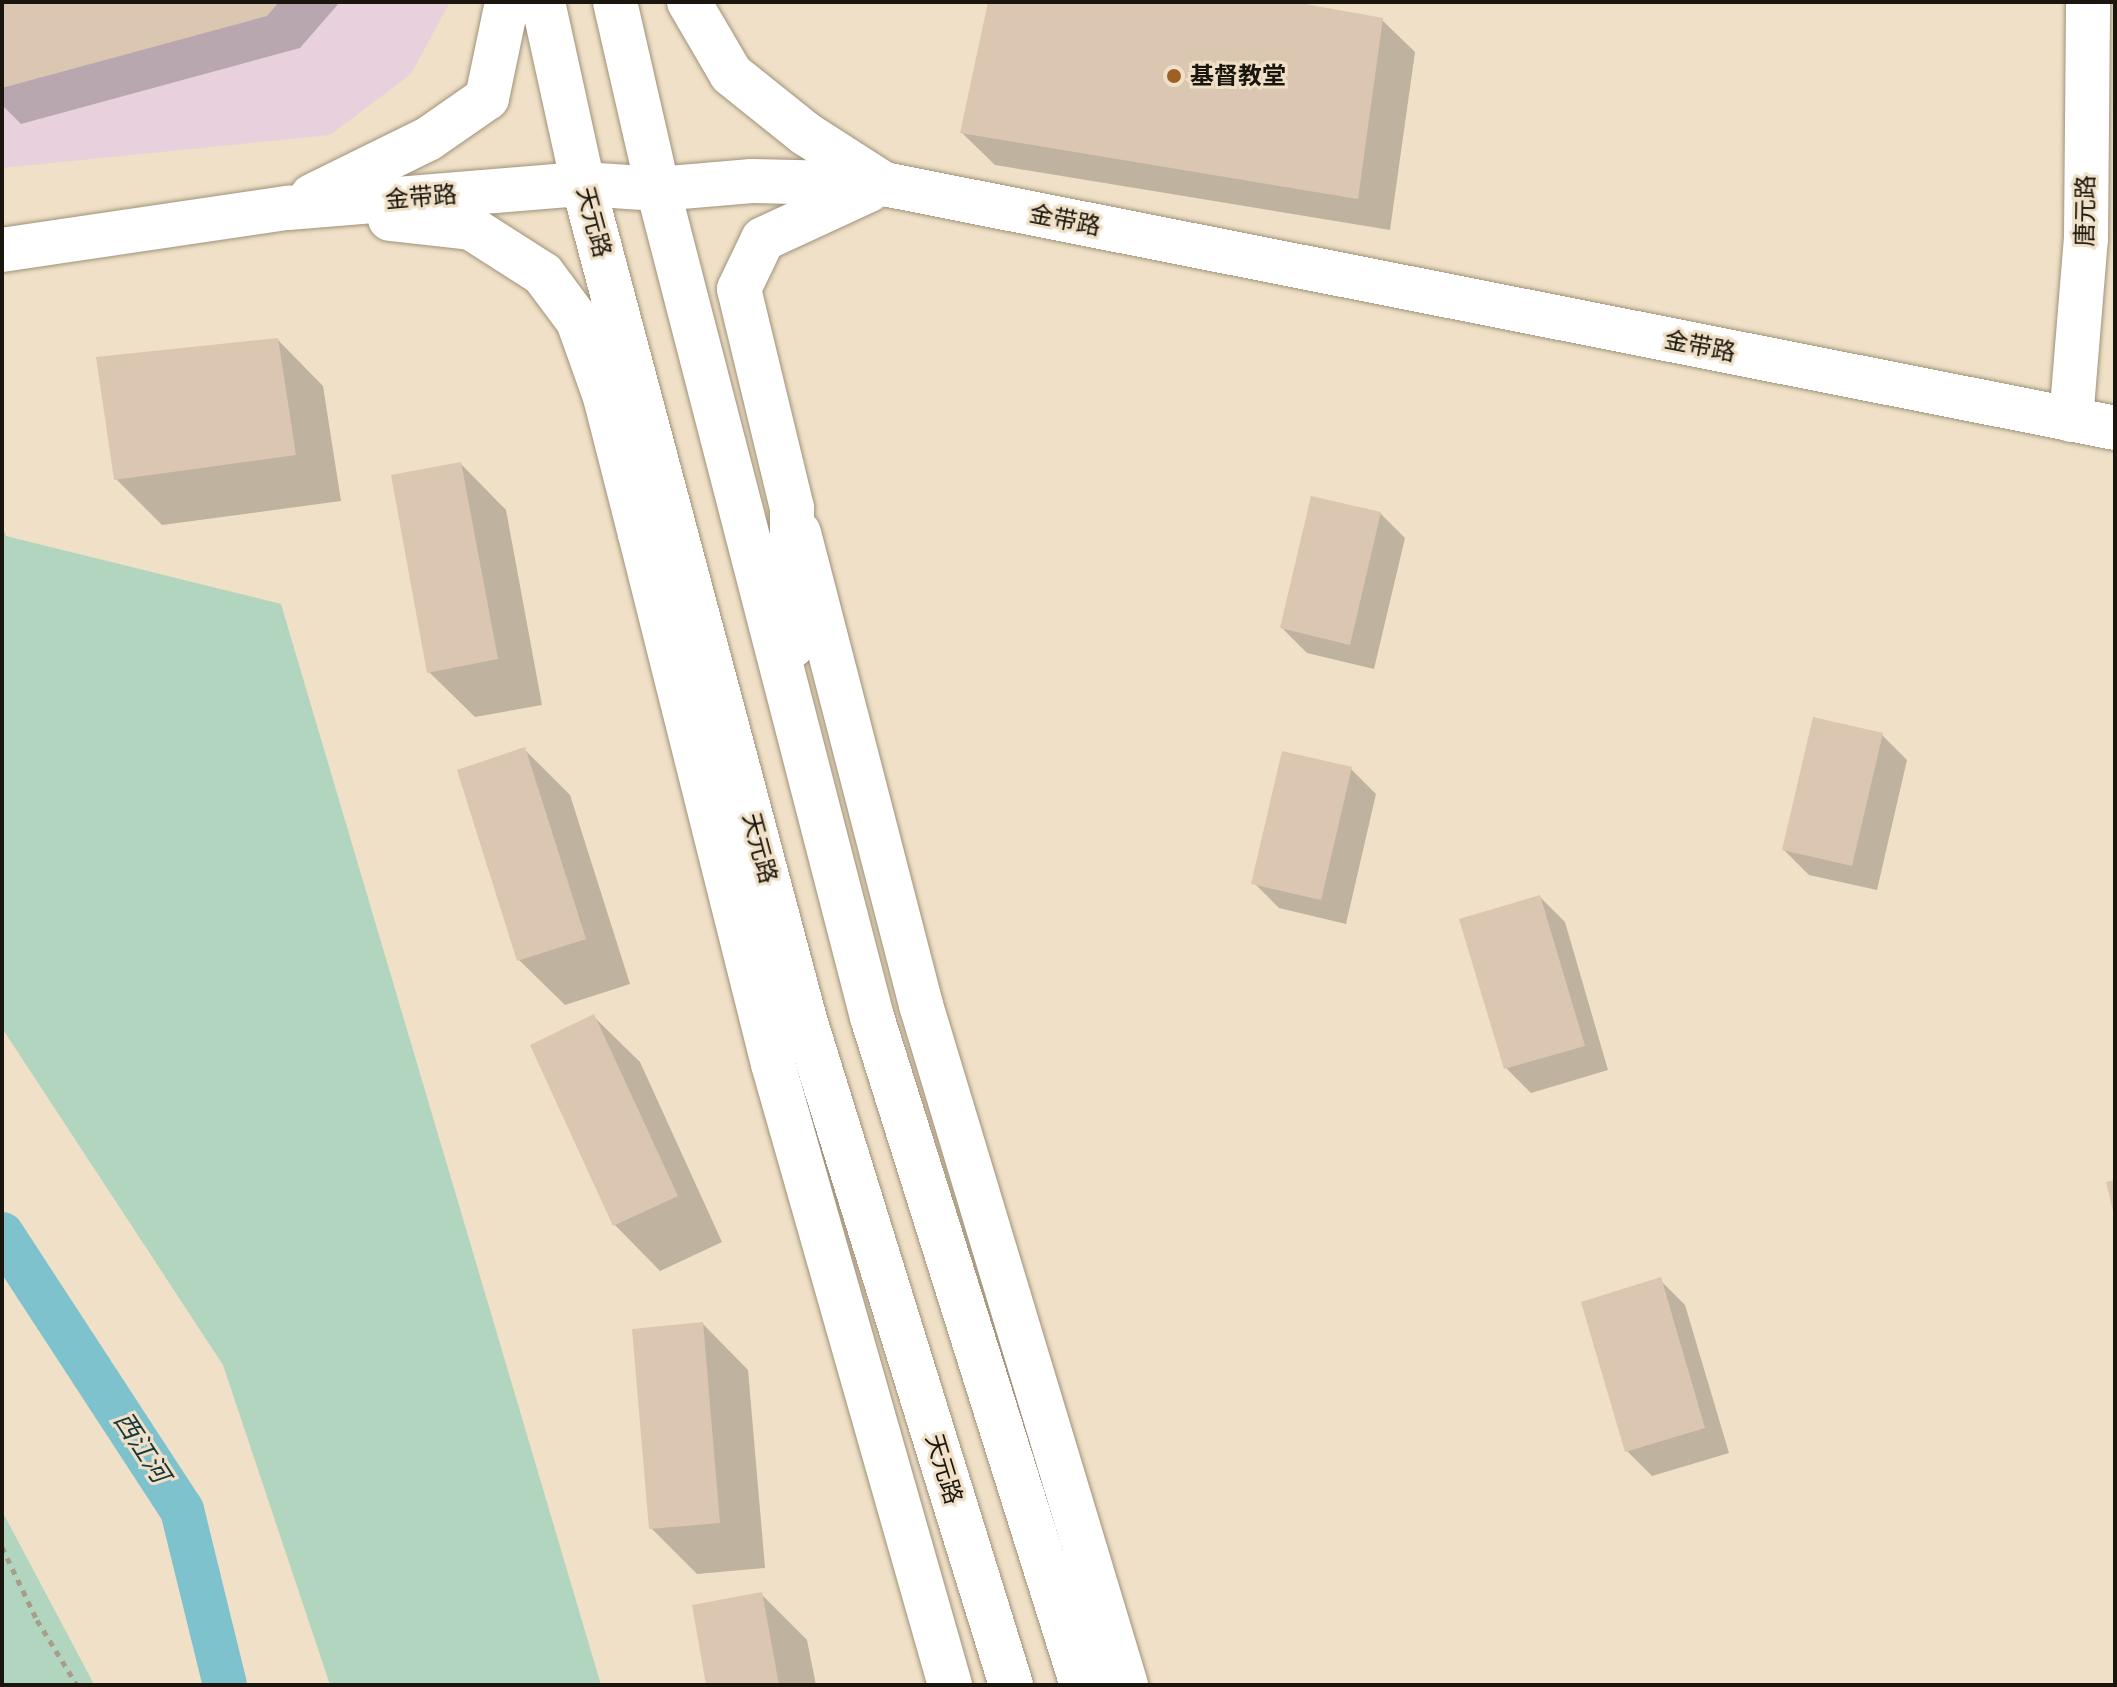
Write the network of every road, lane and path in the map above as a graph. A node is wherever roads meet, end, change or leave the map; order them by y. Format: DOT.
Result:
graph roads {
  1 [pos="507,2"];
  2 [pos="543,2"];
  3 [pos="615,2"];
  4 [pos="689,2"];
  5 [pos="2088,2"];
  6 [pos="583,184"];
  7 [pos="884,184"];
  8 [pos="658,189"];
  9 [pos="288,208"];
  10 [pos="2,250"];
  11 [pos="2071,420"];
  12 [pos="2115,428"];
  13 [pos="792,508"];
  14 [pos="640,534"];
  15 [pos="694,601"];
  16 [pos="792,708"];
  17 [pos="2,1547"];
  18 [pos="77,1685"];
  19 [pos="950,1685"];
  20 [pos="1011,1685"];
  21 [pos="1082,1685"];
  22 [pos="1126,1685"];
  1 -- 9 [label="main road"];
  2 -- 6 [label="main road, 天元路"];
  3 -- 8 [label="main road"];
  4 -- 7 [label="main road"];
  5 -- 11 [label="main road, 唐元路"];
  6 -- 8 [label="main road, 金带路"];
  6 -- 9 [label="main road, 金带路"];
  6 -- 15 [label="main road, 天元路"];
  7 -- 8 [label="main road, 金带路"];
  7 -- 11 [label="main road, 金带路"];
  7 -- 13 [label="main road"];
  8 -- 16 [label="main road"];
  9 -- 10 [label="main road, 金带路"];
  9 -- 14 [label="main road"];
  11 -- 12 [label="main road, 金带路"];
  13 -- 16 [label="main road"];
  13 -- 22 [label="main road"];
  14 -- 15 [label="main road"];
  14 -- 19 [label="main road"];
  15 -- 20 [label="main road, 天元路"];
  16 -- 21 [label="main road"];
  17 -- 18 [label="path"];
}
